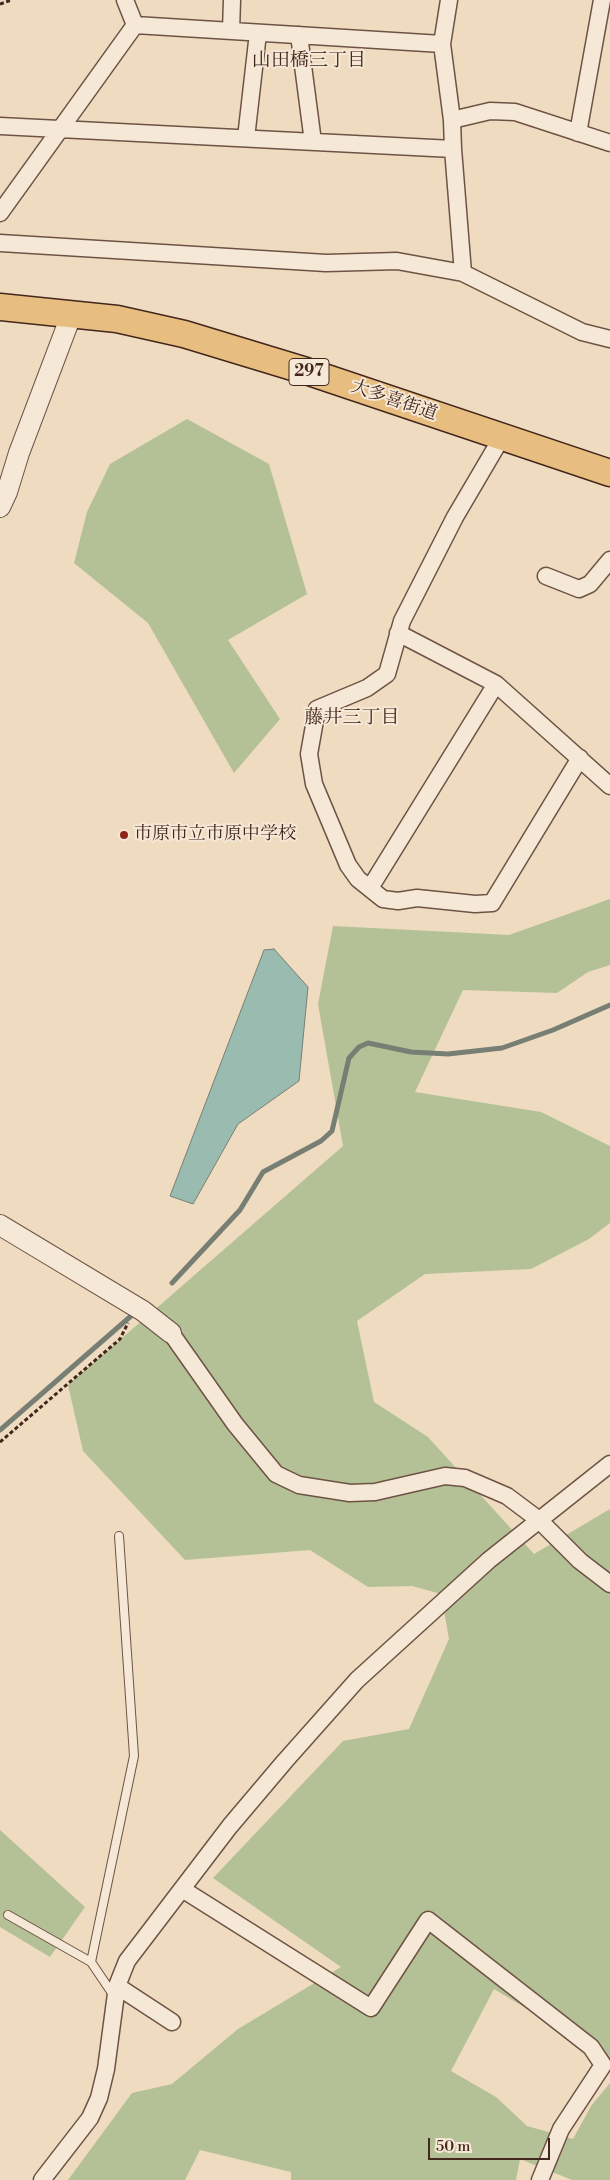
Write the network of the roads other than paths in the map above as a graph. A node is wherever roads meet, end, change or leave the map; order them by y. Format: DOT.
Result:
graph roads {
  1 [pos="124,0"];
  2 [pos="232,0"];
  3 [pos="449,0"];
  4 [pos="602,0"];
  5 [pos="135,25"];
  6 [pos="231,31"];
  7 [pos="258,33"];
  8 [pos="299,35"];
  9 [pos="442,44"];
  10 [pos="452,120"];
  11 [pos="0,126"];
  12 [pos="60,128"];
  13 [pos="578,133"];
  14 [pos="246,138"];
  15 [pos="313,142"];
  16 [pos="610,143"];
  17 [pos="453,149"];
  18 [pos="0,213"];
  19 [pos="0,243"];
  20 [pos="463,273"];
  21 [pos="0,307"];
  22 [pos="72,313"];
  23 [pos="610,339"];
  24 [pos="502,437"];
  25 [pos="610,473"];
  26 [pos="0,507"];
  27 [pos="610,560"];
  28 [pos="546,576"];
  29 [pos="398,634"];
  30 [pos="496,684"];
  31 [pos="580,758"];
  32 [pos="610,786"];
  33 [pos="370,888"];
  34 [pos="0,1225"];
  35 [pos="171,1333"];
  36 [pos="610,1464"];
  37 [pos="539,1520"];
  38 [pos="119,1536"];
  39 [pos="610,1584"];
  40 [pos="182,1889"];
  41 [pos="8,1915"];
  42 [pos="91,1962"];
  43 [pos="116,1991"];
  44 [pos="172,2022"];
  45 [pos="42,2180"];
  46 [pos="540,2180"];
  1 -- 5 [label="street"];
  2 -- 6 [label="street"];
  3 -- 9 [label="street"];
  4 -- 13 [label="street"];
  5 -- 6 [label="street"];
  5 -- 12 [label="street"];
  6 -- 7 [label="street"];
  7 -- 8 [label="street"];
  7 -- 14 [label="street"];
  8 -- 9 [label="street"];
  8 -- 15 [label="street"];
  9 -- 10 [label="street"];
  10 -- 13 [label="street"];
  10 -- 17 [label="street"];
  11 -- 12 [label="street"];
  12 -- 14 [label="street"];
  12 -- 18 [label="street"];
  13 -- 16 [label="street"];
  14 -- 15 [label="street"];
  15 -- 17 [label="street"];
  17 -- 20 [label="street"];
  19 -- 20 [label="street"];
  20 -- 23 [label="street"];
  21 -- 22 [label="highway, 大多喜街道 / 297"];
  22 -- 24 [label="highway, 大多喜街道 / 297"];
  22 -- 26 [label="street"];
  24 -- 25 [label="highway, 大多喜街道 / 297"];
  24 -- 29 [label="street"];
  27 -- 28 [label="street"];
  29 -- 30 [label="street"];
  29 -- 33 [label="street"];
  30 -- 31 [label="street"];
  30 -- 33 [label="street"];
  31 -- 32 [label="street"];
  31 -- 33 [label="street"];
  34 -- 35 [label="street"];
  35 -- 37 [label="street"];
  36 -- 37 [label="street"];
  37 -- 39 [label="street"];
  37 -- 40 [label="street"];
  38 -- 42 [label="lane"];
  40 -- 43 [label="street"];
  40 -- 46 [label="street"];
  41 -- 42 [label="lane"];
  42 -- 43 [label="lane"];
  43 -- 44 [label="street"];
  43 -- 45 [label="street"];
}
